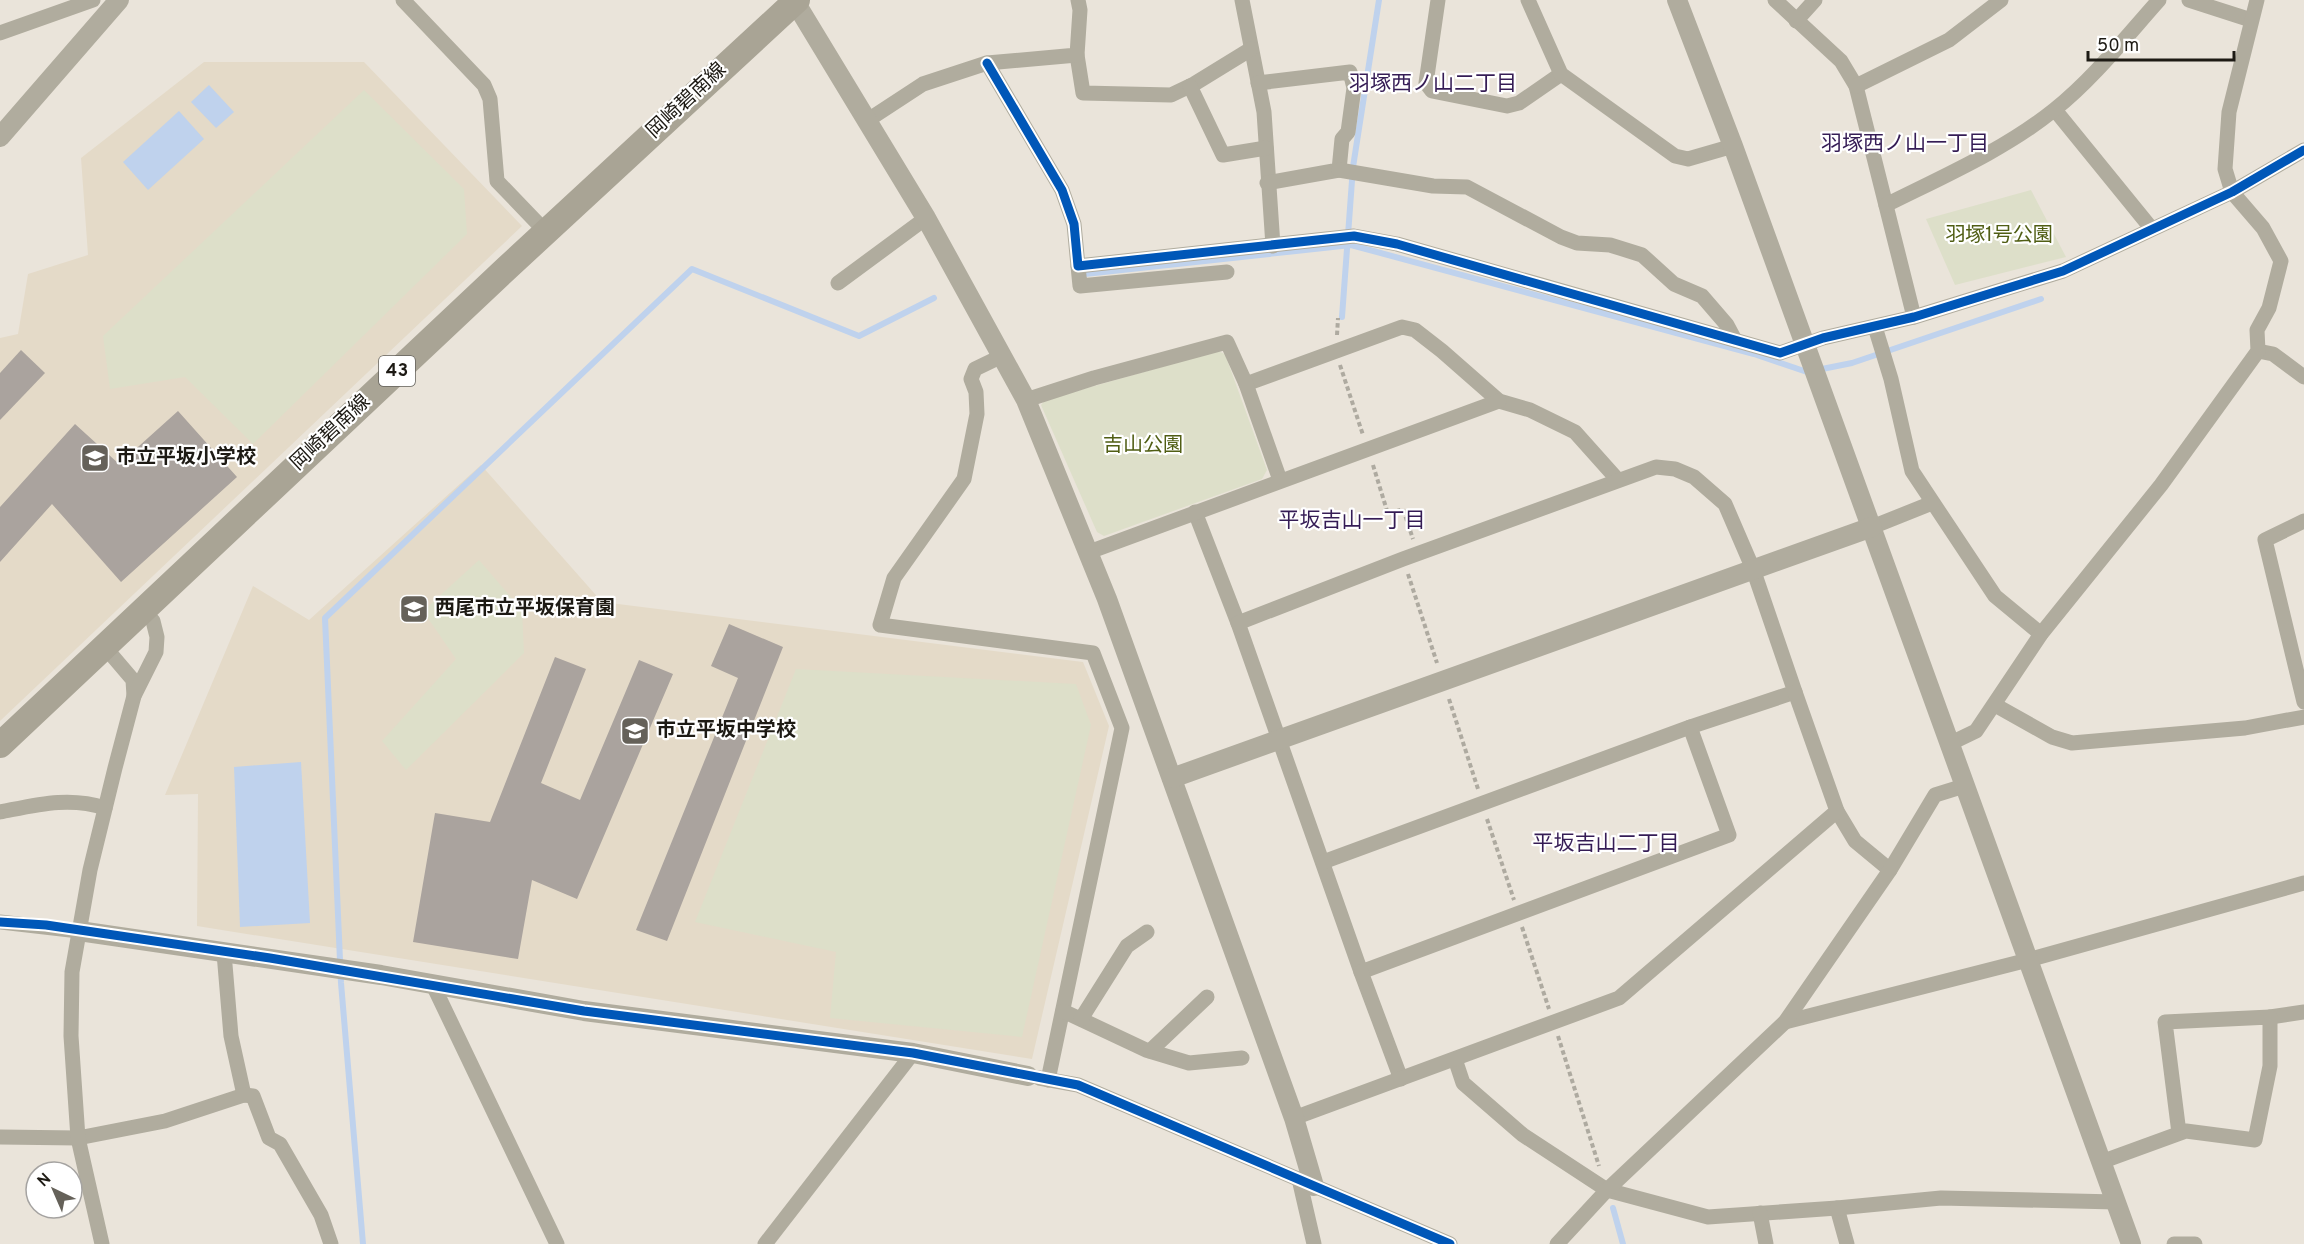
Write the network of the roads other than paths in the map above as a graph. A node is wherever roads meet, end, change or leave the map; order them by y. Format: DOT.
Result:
graph roads {
  1 [pos="93,0"];
  2 [pos="119,0"];
  3 [pos="403,0"];
  4 [pos="1078,0"];
  5 [pos="1242,0"];
  6 [pos="1438,0"];
  7 [pos="1528,0"];
  8 [pos="1677,0"];
  9 [pos="1775,0"];
  10 [pos="1815,0"];
  11 [pos="2001,0"];
  12 [pos="2159,0"];
  13 [pos="2189,0"];
  14 [pos="2257,0"];
  15 [pos="796,1"];
  16 [pos="2251,20"];
  17 [pos="1796,21"];
  18 [pos="0,33"];
  19 [pos="1251,49"];
  20 [pos="1077,55"];
  21 [pos="987,63"];
  22 [pos="1561,74"];
  23 [pos="1258,83"];
  24 [pos="1190,86"];
  25 [pos="1856,86"];
  26 [pos="2055,110"];
  27 [pos="868,120"];
  28 [pos="0,137"];
  29 [pos="1733,146"];
  30 [pos="1266,148"];
  31 [pos="2304,150"];
  32 [pos="1340,170"];
  33 [pos="1267,183"];
  34 [pos="2232,192"];
  35 [pos="1886,205"];
  36 [pos="926,218"];
  37 [pos="2151,228"];
  38 [pos="546,232"];
  39 [pos="1273,246"];
  40 [pos="1210,262"];
  41 [pos="1079,272"];
  42 [pos="1227,272"];
  43 [pos="838,283"];
  44 [pos="1914,317"];
  45 [pos="1875,327"];
  46 [pos="1735,340"];
  47 [pos="1805,346"];
  48 [pos="2258,351"];
  49 [pos="1002,356"];
  50 [pos="2304,377"];
  51 [pos="1246,384"];
  52 [pos="1026,400"];
  53 [pos="1499,401"];
  54 [pos="1617,479"];
  55 [pos="1280,480"];
  56 [pos="1932,503"];
  57 [pos="1195,512"];
  58 [pos="2304,521"];
  59 [pos="1872,527"];
  60 [pos="1089,552"];
  61 [pos="1753,569"];
  62 [pos="143,610"];
  63 [pos="1238,622"];
  64 [pos="2041,634"];
  65 [pos="104,646"];
  66 [pos="1795,692"];
  67 [pos="134,696"];
  68 [pos="2304,702"];
  69 [pos="1995,705"];
  70 [pos="2304,717"];
  71 [pos="1690,727"];
  72 [pos="1279,741"];
  73 [pos="1949,744"];
  74 [pos="0,745"];
  75 [pos="1172,778"];
  76 [pos="1964,786"];
  77 [pos="105,808"];
  78 [pos="1837,811"];
  79 [pos="0,812"];
  80 [pos="1323,862"];
  81 [pos="1890,870"];
  82 [pos="2304,883"];
  83 [pos="0,922"];
  84 [pos="79,931"];
  85 [pos="1147,932"];
  86 [pos="224,953"];
  87 [pos="2028,960"];
  88 [pos="1361,972"];
  89 [pos="433,985"];
  90 [pos="1207,997"];
  91 [pos="1063,1011"];
  92 [pos="2304,1012"];
  93 [pos="2270,1017"];
  94 [pos="1081,1019"];
  95 [pos="1785,1022"];
  96 [pos="1150,1052"];
  97 [pos="913,1053"];
  98 [pos="1242,1058"];
  99 [pos="1455,1059"];
  100 [pos="1028,1076"];
  101 [pos="1401,1079"];
  102 [pos="1048,1080"];
  103 [pos="244,1095"];
  104 [pos="1294,1118"];
  105 [pos="2179,1133"];
  106 [pos="0,1137"];
  107 [pos="78,1138"];
  108 [pos="2101,1162"];
  109 [pos="1306,1183"];
  110 [pos="1607,1190"];
  111 [pos="2116,1202"];
  112 [pos="1837,1208"];
  113 [pos="1760,1213"];
  114 [pos="102,1244"];
  115 [pos="331,1244"];
  116 [pos="557,1244"];
  117 [pos="765,1244"];
  118 [pos="1314,1244"];
  119 [pos="1450,1244"];
  120 [pos="1557,1244"];
  121 [pos="1766,1244"];
  122 [pos="1847,1244"];
  123 [pos="2131,1244"];
  124 [pos="2174,1244"];
  125 [pos="2195,1244"];
  1 -- 18 [label="street"];
  2 -- 28 [label="street"];
  3 -- 38 [label="street"];
  4 -- 20 [label="street"];
  5 -- 19 [label="street"];
  6 -- 22 [label="street"];
  7 -- 22 [label="street"];
  8 -- 29 [label="street"];
  9 -- 17 [label="street"];
  10 -- 17 [label="street"];
  11 -- 25 [label="street"];
  12 -- 26 [label="street"];
  13 -- 16 [label="street"];
  14 -- 16 [label="street"];
  15 -- 27 [label="street"];
  15 -- 38 [label="main road, 岡崎碧南線 / 43"];
  16 -- 34 [label="street"];
  17 -- 25 [label="street"];
  19 -- 23 [label="street"];
  19 -- 24 [label="street"];
  20 -- 21 [label="street"];
  20 -- 24 [label="street"];
  21 -- 27 [label="street"];
  21 -- 41 [label="street"];
  22 -- 29 [label="street"];
  23 -- 30 [label="street"];
  23 -- 32 [label="street"];
  24 -- 30 [label="street"];
  25 -- 35 [label="street"];
  26 -- 35 [label="street"];
  26 -- 37 [label="street"];
  27 -- 36 [label="street"];
  29 -- 47 [label="street"];
  30 -- 33 [label="street"];
  31 -- 34 [label="street"];
  32 -- 33 [label="street"];
  32 -- 46 [label="street"];
  33 -- 39 [label="street"];
  34 -- 37 [label="street"];
  34 -- 48 [label="street"];
  35 -- 44 [label="street"];
  36 -- 43 [label="street"];
  36 -- 49 [label="street"];
  37 -- 44 [label="street"];
  38 -- 62 [label="main road, 岡崎碧南線 / 43"];
  39 -- 40 [label="street"];
  39 -- 46 [label="street"];
  40 -- 41 [label="street"];
  40 -- 41 [label="street"];
  40 -- 42 [label="street"];
  44 -- 45 [label="street"];
  45 -- 47 [label="street"];
  45 -- 56 [label="street"];
  46 -- 47 [label="street"];
  47 -- 59 [label="street"];
  48 -- 50 [label="street"];
  48 -- 64 [label="street"];
  49 -- 52 [label="street"];
  49 -- 91 [label="street"];
  51 -- 52 [label="street"];
  51 -- 53 [label="street"];
  51 -- 55 [label="street"];
  52 -- 60 [label="street"];
  53 -- 54 [label="street"];
  53 -- 55 [label="street"];
  54 -- 61 [label="street"];
  54 -- 63 [label="street"];
  55 -- 57 [label="street"];
  56 -- 59 [label="street"];
  56 -- 64 [label="street"];
  57 -- 60 [label="street"];
  57 -- 63 [label="street"];
  58 -- 68 [label="street"];
  59 -- 61 [label="street"];
  59 -- 73 [label="street"];
  60 -- 75 [label="street"];
  61 -- 66 [label="street"];
  61 -- 72 [label="street"];
  62 -- 65 [label="main road, 岡崎碧南線 / 43"];
  62 -- 67 [label="street"];
  63 -- 72 [label="street"];
  64 -- 69 [label="street"];
  65 -- 67 [label="street"];
  65 -- 74 [label="main road, 岡崎碧南線 / 43"];
  66 -- 71 [label="street"];
  66 -- 78 [label="street"];
  67 -- 77 [label="street"];
  69 -- 70 [label="street"];
  69 -- 73 [label="street"];
  71 -- 80 [label="street"];
  71 -- 88 [label="street"];
  72 -- 75 [label="street"];
  72 -- 80 [label="street"];
  73 -- 76 [label="street"];
  75 -- 104 [label="street"];
  76 -- 81 [label="street"];
  76 -- 87 [label="street"];
  77 -- 79 [label="street"];
  77 -- 84 [label="street"];
  78 -- 81 [label="street"];
  78 -- 99 [label="street"];
  80 -- 88 [label="street"];
  81 -- 95 [label="street"];
  82 -- 87 [label="street"];
  83 -- 84 [label="street"];
  84 -- 86 [label="street"];
  84 -- 107 [label="street"];
  85 -- 94 [label="street"];
  86 -- 89 [label="street"];
  86 -- 103 [label="street"];
  87 -- 95 [label="street"];
  87 -- 108 [label="street"];
  88 -- 101 [label="street"];
  89 -- 97 [label="street"];
  89 -- 116 [label="street"];
  90 -- 96 [label="street"];
  91 -- 94 [label="street"];
  91 -- 102 [label="street"];
  92 -- 93 [label="street"];
  93 -- 105 [label="street"];
  93 -- 105 [label="street"];
  94 -- 96 [label="street"];
  95 -- 110 [label="street"];
  96 -- 98 [label="street"];
  97 -- 100 [label="street"];
  97 -- 117 [label="street"];
  99 -- 101 [label="street"];
  99 -- 110 [label="street"];
  100 -- 102 [label="street"];
  101 -- 104 [label="street"];
  102 -- 109 [label="street"];
  103 -- 107 [label="street"];
  103 -- 115 [label="street"];
  104 -- 109 [label="street"];
  105 -- 108 [label="street"];
  106 -- 107 [label="street"];
  107 -- 114 [label="street"];
  108 -- 111 [label="street"];
  109 -- 118 [label="street"];
  109 -- 119 [label="street"];
  110 -- 113 [label="street"];
  110 -- 120 [label="street"];
  111 -- 112 [label="street"];
  111 -- 123 [label="street"];
  112 -- 113 [label="street"];
  112 -- 122 [label="street"];
  113 -- 121 [label="street"];
  124 -- 125 [label="street"];
}
